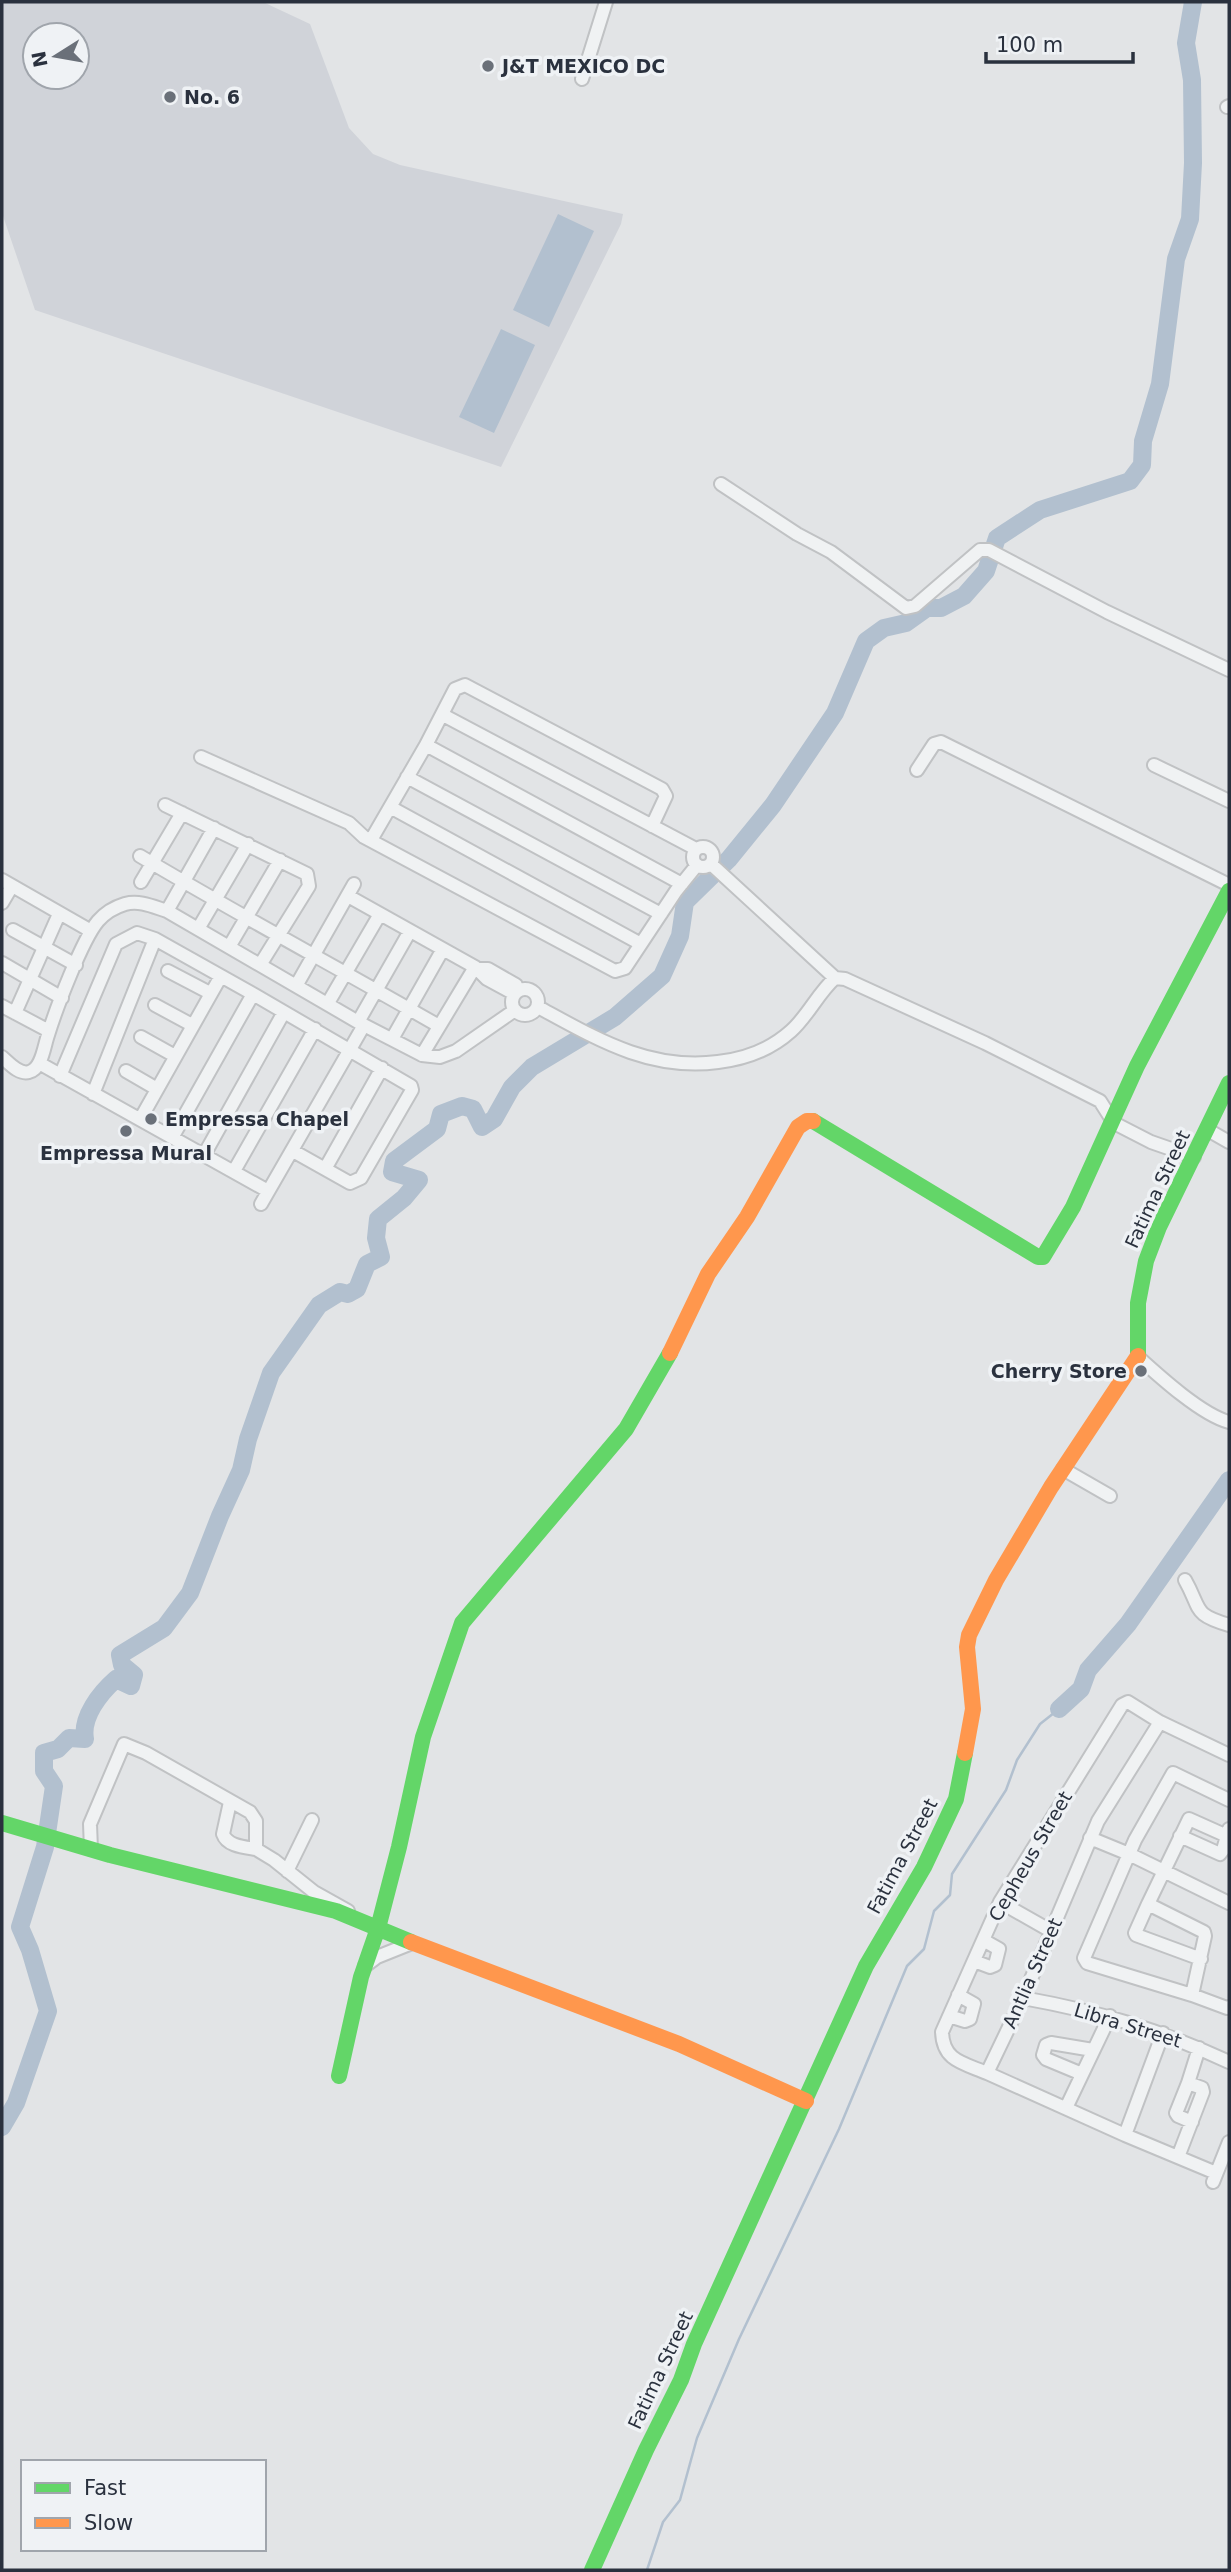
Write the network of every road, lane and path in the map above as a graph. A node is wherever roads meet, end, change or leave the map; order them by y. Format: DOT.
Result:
graph roads {
  1 [pos="606,2"];
  2 [pos="582,79"];
  3 [pos="721,484"];
  4 [pos="1229,670"];
  5 [pos="443,715"];
  6 [pos="426,745"];
  7 [pos="201,757"];
  8 [pos="1154,765"];
  9 [pos="917,770"];
  10 [pos="407,777"];
  11 [pos="1229,801"];
  12 [pos="165,805"];
  13 [pos="390,807"];
  14 [pos="182,813"];
  15 [pos="652,826"];
  16 [pos="214,828"];
  17 [pos="371,840"];
  18 [pos="248,844"];
  19 [pos="140,856"];
  20 [pos="280,860"];
  21 [pos="152,864"];
  22 [pos="707,866"];
  23 [pos="141,882"];
  24 [pos="184,882"];
  25 [pos="7,883"];
  26 [pos="354,884"];
  27 [pos="682,884"];
  28 [pos="1229,885"];
  29 [pos="1229,891"];
  30 [pos="348,896"];
  31 [pos="215,899"];
  32 [pos="2,903"];
  33 [pos="167,911"];
  34 [pos="59,914"];
  35 [pos="380,914"];
  36 [pos="661,914"];
  37 [pos="247,916"];
  38 [pos="198,929"];
  39 [pos="13,930"];
  40 [pos="91,931"];
  41 [pos="410,931"];
  42 [pos="279,935"];
  43 [pos="155,939"];
  44 [pos="641,944"];
  45 [pos="229,947"];
  46 [pos="45,948"];
  47 [pos="443,949"];
  48 [pos="313,957"];
  49 [pos="2,963"];
  50 [pos="76,965"];
  51 [pos="260,965"];
  52 [pos="476,968"];
  53 [pos="168,971"];
  54 [pos="344,974"];
  55 [pos="221,976"];
  56 [pos="835,978"];
  57 [pos="30,981"];
  58 [pos="296,986"];
  59 [pos="377,990"];
  60 [pos="518,991"];
  61 [pos="210,993"];
  62 [pos="253,994"];
  63 [pos="62,998"];
  64 [pos="328,1003"];
  65 [pos="155,1005"];
  66 [pos="2,1006"];
  67 [pos="538,1007"];
  68 [pos="409,1009"];
  69 [pos="515,1010"];
  70 [pos="284,1012"];
  71 [pos="15,1013"];
  72 [pos="361,1023"];
  73 [pos="192,1025"];
  74 [pos="439,1026"];
  75 [pos="315,1029"];
  76 [pos="49,1031"];
  77 [pos="141,1037"];
  78 [pos="392,1039"];
  79 [pos="351,1051"];
  80 [pos="422,1055"];
  81 [pos="175,1056"];
  82 [pos="2,1057"];
  83 [pos="39,1063"];
  84 [pos="382,1068"];
  85 [pos="126,1071"];
  86 [pos="60,1076"];
  87 [pos="1229,1083"];
  88 [pos="157,1089"];
  89 [pos="93,1094"];
  90 [pos="141,1118"];
  91 [pos="1114,1122"];
  92 [pos="1208,1130"];
  93 [pos="173,1136"];
  94 [pos="1229,1142"];
  95 [pos="293,1151"];
  96 [pos="204,1155"];
  97 [pos="1194,1157"];
  98 [pos="325,1169"];
  99 [pos="234,1171"];
  100 [pos="268,1191"];
  101 [pos="261,1204"];
  102 [pos="1138,1357"];
  103 [pos="1228,1419"];
  104 [pos="1063,1469"];
  105 [pos="1110,1496"];
  106 [pos="1185,1580"];
  107 [pos="1229,1624"];
  108 [pos="1160,1722"];
  109 [pos="1229,1755"];
  110 [pos="1229,1800"];
  111 [pos="230,1802"];
  112 [pos="312,1820"];
  113 [pos="2,1823"];
  114 [pos="1228,1832"];
  115 [pos="1180,1836"];
  116 [pos="1090,1838"];
  117 [pos="91,1849"];
  118 [pos="256,1849"];
  119 [pos="1129,1854"];
  120 [pos="287,1871"];
  121 [pos="1162,1871"];
  122 [pos="1000,1902"];
  123 [pos="1229,1903"];
  124 [pos="1148,1904"];
  125 [pos="356,1919"];
  126 [pos="378,1928"];
  127 [pos="1051,1931"];
  128 [pos="983,1940"];
  129 [pos="412,1943"];
  130 [pos="1201,1959"];
  131 [pos="974,1961"];
  132 [pos="365,1966"];
  133 [pos="958,1995"];
  134 [pos="1192,1995"];
  135 [pos="1023,1998"];
  136 [pos="1229,2007"];
  137 [pos="949,2016"];
  138 [pos="1110,2016"];
  139 [pos="1163,2033"];
  140 [pos="1199,2048"];
  141 [pos="1093,2050"];
  142 [pos="1229,2062"];
  143 [pos="987,2073"];
  144 [pos="1082,2074"];
  145 [pos="340,2076"];
  146 [pos="1188,2083"];
  147 [pos="806,2101"];
  148 [pos="1066,2108"];
  149 [pos="1192,2122"];
  150 [pos="1125,2135"];
  151 [pos="1229,2142"];
  152 [pos="1178,2157"];
  153 [pos="592,2570"];
  1 -- 2 [label="street"];
  3 -- 4 [label="street"];
  5 -- 6 [label="street"];
  5 -- 15 [label="street"];
  5 -- 15 [label="street"];
  6 -- 10 [label="street"];
  6 -- 27 [label="street"];
  7 -- 17 [label="street"];
  8 -- 11 [label="street"];
  9 -- 28 [label="street"];
  10 -- 13 [label="street"];
  10 -- 36 [label="street"];
  12 -- 14 [label="street"];
  13 -- 17 [label="street"];
  13 -- 44 [label="street"];
  14 -- 16 [label="street"];
  14 -- 21 [label="street"];
  15 -- 22 [label="street"];
  16 -- 18 [label="street"];
  16 -- 24 [label="street"];
  17 -- 44 [label="street"];
  18 -- 20 [label="street"];
  18 -- 31 [label="street"];
  19 -- 21 [label="street"];
  20 -- 37 [label="street"];
  20 -- 42 [label="street"];
  21 -- 23 [label="street"];
  21 -- 24 [label="street"];
  22 -- 27 [label="street"];
  22 -- 56 [label="street"];
  24 -- 31 [label="street"];
  24 -- 33 [label="street"];
  25 -- 32 [label="street"];
  25 -- 34 [label="street"];
  26 -- 30 [label="street"];
  27 -- 36 [label="street"];
  29 -- 91 [label="street"];
  30 -- 35 [label="street"];
  30 -- 48 [label="street"];
  31 -- 37 [label="street"];
  31 -- 38 [label="street"];
  33 -- 38 [label="street"];
  33 -- 40 [label="street"];
  34 -- 40 [label="street"];
  34 -- 46 [label="street"];
  35 -- 41 [label="street"];
  35 -- 54 [label="street"];
  36 -- 44 [label="street"];
  37 -- 42 [label="street"];
  37 -- 45 [label="street"];
  38 -- 45 [label="street"];
  39 -- 46 [label="street"];
  40 -- 50 [label="street"];
  41 -- 47 [label="street"];
  41 -- 59 [label="street"];
  42 -- 48 [label="street"];
  42 -- 51 [label="street"];
  43 -- 55 [label="street"];
  43 -- 86 [label="street"];
  43 -- 89 [label="street"];
  45 -- 51 [label="street"];
  46 -- 50 [label="street"];
  46 -- 57 [label="street"];
  47 -- 52 [label="street"];
  47 -- 68 [label="street"];
  48 -- 54 [label="street"];
  48 -- 58 [label="street"];
  49 -- 57 [label="street"];
  50 -- 63 [label="street"];
  51 -- 58 [label="street"];
  52 -- 60 [label="street"];
  52 -- 74 [label="street"];
  53 -- 61 [label="street"];
  54 -- 59 [label="street"];
  54 -- 64 [label="street"];
  55 -- 61 [label="street"];
  55 -- 62 [label="street"];
  56 -- 67 [label="street"];
  56 -- 91 [label="street"];
  57 -- 63 [label="street"];
  57 -- 71 [label="street"];
  58 -- 64 [label="street"];
  59 -- 68 [label="street"];
  59 -- 72 [label="street"];
  60 -- 67 [label="street"];
  60 -- 69 [label="street"];
  61 -- 73 [label="street"];
  62 -- 70 [label="street"];
  62 -- 93 [label="street"];
  63 -- 76 [label="street"];
  64 -- 72 [label="street"];
  65 -- 73 [label="street"];
  66 -- 71 [label="street"];
  67 -- 69 [label="street"];
  68 -- 74 [label="street"];
  68 -- 78 [label="street"];
  69 -- 80 [label="street"];
  70 -- 75 [label="street"];
  70 -- 96 [label="street"];
  71 -- 76 [label="street"];
  72 -- 78 [label="street"];
  72 -- 79 [label="street"];
  73 -- 81 [label="street"];
  74 -- 80 [label="street"];
  75 -- 79 [label="street"];
  75 -- 99 [label="street"];
  76 -- 83 [label="street"];
  77 -- 81 [label="street"];
  78 -- 80 [label="street"];
  79 -- 84 [label="street"];
  79 -- 95 [label="street"];
  81 -- 88 [label="street"];
  82 -- 83 [label="street"];
  83 -- 86 [label="street"];
  84 -- 98 [label="street"];
  84 -- 98 [label="street"];
  85 -- 88 [label="street"];
  86 -- 89 [label="street"];
  87 -- 92 [label="street, Fatima Street"];
  88 -- 90 [label="street"];
  89 -- 90 [label="street"];
  90 -- 93 [label="street"];
  91 -- 97 [label="street"];
  91 -- 126 [label="street"];
  92 -- 94 [label="street"];
  92 -- 97 [label="street, Fatima Street"];
  93 -- 96 [label="street"];
  95 -- 98 [label="street"];
  95 -- 100 [label="street"];
  96 -- 99 [label="street"];
  97 -- 102 [label="street, Fatima Street"];
  99 -- 100 [label="street"];
  100 -- 101 [label="street"];
  102 -- 103 [label="street"];
  102 -- 104 [label="street, Fatima Street"];
  104 -- 105 [label="street"];
  104 -- 147 [label="street, Fatima Street"];
  106 -- 107 [label="street"];
  108 -- 109 [label="street"];
  108 -- 116 [label="street, Antlia Street"];
  108 -- 122 [label="street, Cepheus Street"];
  110 -- 119 [label="street"];
  111 -- 117 [label="street"];
  111 -- 118 [label="street"];
  111 -- 118 [label="street"];
  112 -- 120 [label="street"];
  113 -- 117 [label="street"];
  114 -- 115 [label="street"];
  114 -- 115 [label="street"];
  115 -- 121 [label="street"];
  116 -- 119 [label="street"];
  116 -- 127 [label="street, Antlia Street"];
  117 -- 125 [label="street"];
  118 -- 120 [label="street"];
  119 -- 121 [label="street"];
  119 -- 134 [label="street"];
  120 -- 125 [label="street"];
  121 -- 123 [label="street"];
  121 -- 124 [label="street"];
  122 -- 127 [label="street"];
  122 -- 128 [label="street, Cepheus Street"];
  124 -- 130 [label="street"];
  124 -- 130 [label="street"];
  125 -- 126 [label="street"];
  126 -- 129 [label="street"];
  126 -- 132 [label="street"];
  127 -- 135 [label="street, Antlia Street"];
  128 -- 131 [label="street, Cepheus Street"];
  128 -- 131 [label="street"];
  129 -- 132 [label="street"];
  129 -- 147 [label="street"];
  130 -- 134 [label="street"];
  131 -- 133 [label="street, Cepheus Street"];
  132 -- 145 [label="street"];
  133 -- 137 [label="street, Cepheus Street"];
  133 -- 137 [label="street"];
  134 -- 136 [label="street"];
  135 -- 138 [label="street, Libra Street"];
  135 -- 143 [label="street, Antlia Street"];
  137 -- 143 [label="street, Cepheus Street"];
  138 -- 139 [label="street, Libra Street"];
  138 -- 141 [label="street"];
  139 -- 140 [label="street, Libra Street"];
  139 -- 150 [label="street"];
  140 -- 142 [label="street, Libra Street"];
  140 -- 146 [label="street"];
  141 -- 144 [label="street"];
  141 -- 144 [label="street"];
  143 -- 148 [label="street"];
  144 -- 148 [label="street"];
  146 -- 149 [label="street"];
  146 -- 149 [label="street"];
  147 -- 153 [label="street, Fatima Street"];
  148 -- 150 [label="street"];
  149 -- 152 [label="street"];
  150 -- 152 [label="street"];
  151 -- 152 [label="street"];
}
